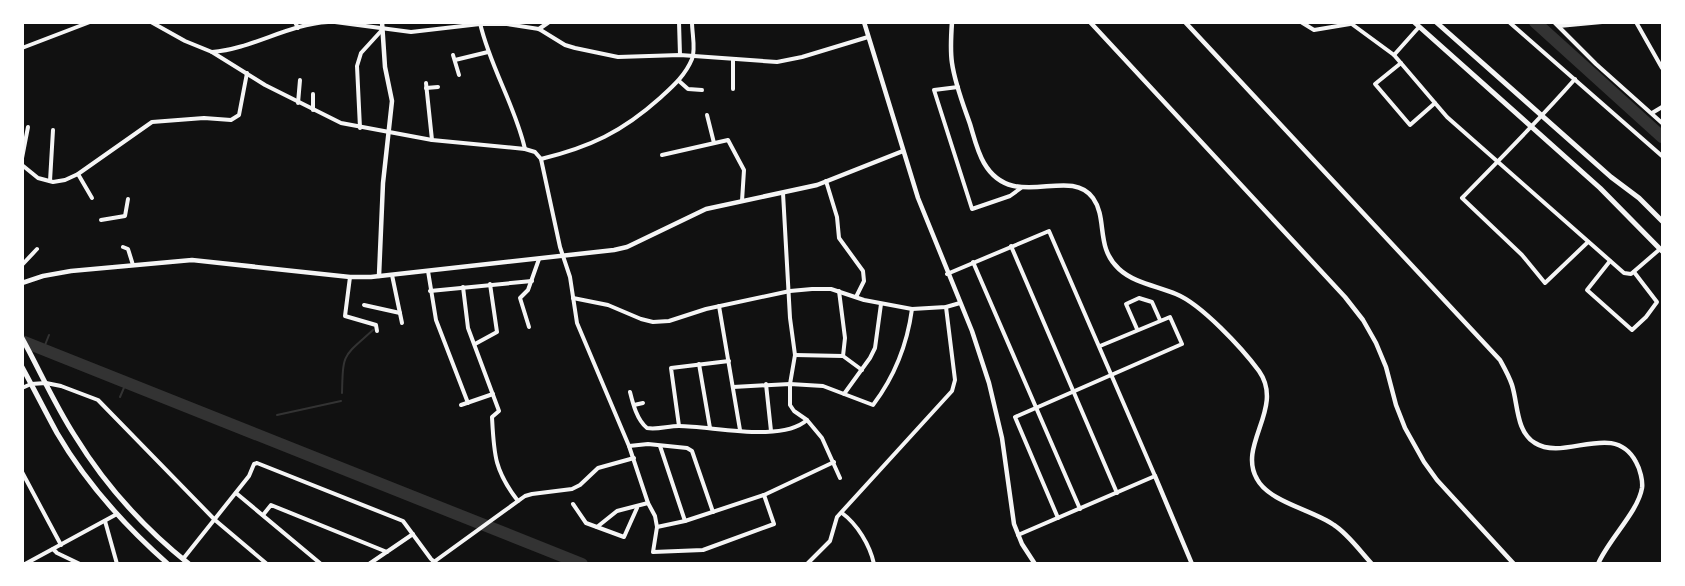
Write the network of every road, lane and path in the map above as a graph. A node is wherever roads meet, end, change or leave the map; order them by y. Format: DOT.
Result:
graph roads {
  1 [pos="90,22"];
  2 [pos="151,22"];
  3 [pos="295,22"];
  4 [pos="328,22"];
  5 [pos="335,22"];
  6 [pos="381,22"];
  7 [pos="549,22"];
  8 [pos="678,22"];
  9 [pos="692,22"];
  10 [pos="864,22"];
  11 [pos="952,22"];
  12 [pos="1090,22"];
  13 [pos="1185,22"];
  14 [pos="1301,22"];
  15 [pos="1414,22"];
  16 [pos="1436,22"];
  17 [pos="1509,22"];
  18 [pos="1602,22"];
  19 [pos="1636,22"];
  20 [pos="480,23"];
  21 [pos="1350,23"];
  22 [pos="1556,24"];
  23 [pos="1419,27"];
  24 [pos="298,28"];
  25 [pos="539,29"];
  26 [pos="382,30"];
  27 [pos="868,37"];
  28 [pos="22,48"];
  29 [pos="212,52"];
  30 [pos="488,52"];
  31 [pos="680,55"];
  32 [pos="1394,55"];
  33 [pos="693,56"];
  34 [pos="733,59"];
  35 [pos="1401,63"];
  36 [pos="1662,68"];
  37 [pos="247,74"];
  38 [pos="459,75"];
  39 [pos="300,80"];
  40 [pos="1575,80"];
  41 [pos="679,81"];
  42 [pos="438,87"];
  43 [pos="958,87"];
  44 [pos="733,89"];
  45 [pos="702,90"];
  46 [pos="313,94"];
  47 [pos="298,103"];
  48 [pos="1435,103"];
  49 [pos="1662,107"];
  50 [pos="313,110"];
  51 [pos="1652,113"];
  52 [pos="706,115"];
  53 [pos="1542,116"];
  54 [pos="1662,123"];
  55 [pos="28,126"];
  56 [pos="1531,126"];
  57 [pos="360,128"];
  58 [pos="53,130"];
  59 [pos="389,134"];
  60 [pos="432,140"];
  61 [pos="714,143"];
  62 [pos="525,149"];
  63 [pos="903,151"];
  64 [pos="662,154"];
  65 [pos="1662,156"];
  66 [pos="22,158"];
  67 [pos="541,159"];
  68 [pos="1498,161"];
  69 [pos="22,165"];
  70 [pos="78,174"];
  71 [pos="50,181"];
  72 [pos="826,181"];
  73 [pos="1021,188"];
  74 [pos="783,193"];
  75 [pos="92,198"];
  76 [pos="128,199"];
  77 [pos="742,201"];
  78 [pos="101,220"];
  79 [pos="1662,221"];
  80 [pos="1588,242"];
  81 [pos="1011,246"];
  82 [pos="123,247"];
  83 [pos="1662,248"];
  84 [pos="37,249"];
  85 [pos="563,256"];
  86 [pos="539,259"];
  87 [pos="1611,261"];
  88 [pos="973,262"];
  89 [pos="22,265"];
  90 [pos="133,265"];
  91 [pos="428,271"];
  92 [pos="1634,272"];
  93 [pos="947,274"];
  94 [pos="392,275"];
  95 [pos="379,276"];
  96 [pos="350,277"];
  97 [pos="531,281"];
  98 [pos="22,283"];
  99 [pos="490,284"];
  100 [pos="463,287"];
  101 [pos="430,291"];
  102 [pos="790,291"];
  103 [pos="839,291"];
  104 [pos="856,297"];
  105 [pos="573,298"];
  106 [pos="960,303"];
  107 [pos="880,304"];
  108 [pos="364,305"];
  109 [pos="719,306"];
  110 [pos="946,307"];
  111 [pos="912,309"];
  112 [pos="400,313"];
  113 [pos="1160,320"];
  114 [pos="402,323"];
  115 [pos="529,327"];
  116 [pos="1137,329"];
  117 [pos="377,331"];
  118 [pos="22,338"];
  119 [pos="474,344"];
  120 [pos="1100,346"];
  121 [pos="795,355"];
  122 [pos="843,356"];
  123 [pos="729,361"];
  124 [pos="699,364"];
  125 [pos="22,367"];
  126 [pos="862,370"];
  127 [pos="1112,374"];
  128 [pos="46,382"];
  129 [pos="31,384"];
  130 [pos="766,384"];
  131 [pos="790,384"];
  132 [pos="733,387"];
  133 [pos="22,388"];
  134 [pos="1073,391"];
  135 [pos="630,392"];
  136 [pos="493,394"];
  137 [pos="844,394"];
  138 [pos="468,403"];
  139 [pos="643,403"];
  140 [pos="461,405"];
  141 [pos="634,405"];
  142 [pos="1035,406"];
  143 [pos="807,420"];
  144 [pos="679,426"];
  145 [pos="710,428"];
  146 [pos="740,430"];
  147 [pos="771,431"];
  148 [pos="660,446"];
  149 [pos="629,447"];
  150 [pos="633,458"];
  151 [pos="834,462"];
  152 [pos="22,472"];
  153 [pos="1155,476"];
  154 [pos="840,478"];
  155 [pos="236,493"];
  156 [pos="1117,493"];
  157 [pos="764,495"];
  158 [pos="518,501"];
  159 [pos="573,504"];
  160 [pos="648,504"];
  161 [pos="637,508"];
  162 [pos="1080,508"];
  163 [pos="713,512"];
  164 [pos="842,513"];
  165 [pos="117,514"];
  166 [pos="263,515"];
  167 [pos="1058,518"];
  168 [pos="214,520"];
  169 [pos="105,521"];
  170 [pos="685,521"];
  171 [pos="597,527"];
  172 [pos="657,527"];
  173 [pos="412,534"];
  174 [pos="1018,535"];
  175 [pos="61,545"];
  176 [pos="53,549"];
  177 [pos="387,552"];
  178 [pos="181,561"];
  179 [pos="434,563"];
  180 [pos="26,564"];
  181 [pos="80,564"];
  182 [pos="117,564"];
  183 [pos="168,564"];
  184 [pos="189,564"];
  185 [pos="267,564"];
  186 [pos="321,564"];
  187 [pos="369,564"];
  188 [pos="807,564"];
  189 [pos="874,564"];
  190 [pos="1035,564"];
  191 [pos="1192,564"];
  192 [pos="1372,564"];
  193 [pos="1514,564"];
  194 [pos="1598,564"];
  1 -- 28 [label="street"];
  2 -- 29 [label="street"];
  3 -- 24 [label="street"];
  4 -- 24 [label="street"];
  5 -- 26 [label="street"];
  6 -- 26 [label="street"];
  7 -- 25 [label="street"];
  8 -- 31 [label="street"];
  9 -- 33 [label="street"];
  10 -- 27 [label="street"];
  11 -- 43 [label="street"];
  12 -- 193 [label="street"];
  13 -- 194 [label="street"];
  14 -- 21 [label="street"];
  15 -- 23 [label="main road"];
  16 -- 53 [label="main road"];
  17 -- 40 [label="street"];
  18 -- 22 [label="street"];
  19 -- 36 [label="street"];
  20 -- 25 [label="street"];
  20 -- 26 [label="street"];
  20 -- 30 [label="street"];
  21 -- 32 [label="street"];
  22 -- 51 [label="street"];
  23 -- 32 [label="street"];
  23 -- 56 [label="main road"];
  24 -- 29 [label="street"];
  25 -- 31 [label="street"];
  26 -- 57 [label="street"];
  26 -- 59 [label="street"];
  27 -- 34 [label="street"];
  27 -- 63 [label="street"];
  29 -- 37 [label="street"];
  30 -- 38 [label="street"];
  30 -- 62 [label="street"];
  31 -- 33 [label="street"];
  32 -- 35 [label="street"];
  33 -- 34 [label="street"];
  33 -- 41 [label="street"];
  34 -- 44 [label="street"];
  35 -- 48 [label="street"];
  35 -- 48 [label="street"];
  37 -- 47 [label="street"];
  37 -- 70 [label="street"];
  39 -- 47 [label="street"];
  40 -- 53 [label="street"];
  40 -- 65 [label="street"];
  41 -- 45 [label="street"];
  41 -- 67 [label="street"];
  42 -- 60 [label="street"];
  43 -- 73 [label="street"];
  43 -- 73 [label="street"];
  46 -- 50 [label="street"];
  47 -- 50 [label="street"];
  48 -- 68 [label="street"];
  49 -- 51 [label="street"];
  50 -- 57 [label="street"];
  51 -- 54 [label="street"];
  52 -- 61 [label="street"];
  53 -- 56 [label="street"];
  53 -- 79 [label="main road"];
  55 -- 66 [label="street"];
  56 -- 68 [label="street"];
  56 -- 83 [label="main road"];
  57 -- 59 [label="street"];
  58 -- 71 [label="street"];
  59 -- 60 [label="street"];
  59 -- 95 [label="street"];
  60 -- 62 [label="street"];
  61 -- 64 [label="street"];
  61 -- 77 [label="street"];
  62 -- 67 [label="street"];
  63 -- 72 [label="street"];
  63 -- 93 [label="street"];
  67 -- 85 [label="street"];
  68 -- 80 [label="street"];
  68 -- 80 [label="street"];
  69 -- 71 [label="street"];
  70 -- 71 [label="street"];
  70 -- 75 [label="street"];
  72 -- 74 [label="street"];
  72 -- 104 [label="street"];
  73 -- 192 [label="street"];
  74 -- 77 [label="street"];
  74 -- 102 [label="street"];
  76 -- 78 [label="street"];
  77 -- 85 [label="street"];
  80 -- 87 [label="street"];
  81 -- 88 [label="street"];
  81 -- 120 [label="street"];
  81 -- 134 [label="street"];
  82 -- 90 [label="street"];
  83 -- 92 [label="street"];
  84 -- 89 [label="street"];
  85 -- 86 [label="street"];
  85 -- 105 [label="street"];
  86 -- 91 [label="street"];
  86 -- 97 [label="street"];
  87 -- 92 [label="street"];
  87 -- 92 [label="street"];
  88 -- 93 [label="street"];
  88 -- 142 [label="street"];
  90 -- 96 [label="street"];
  90 -- 98 [label="street"];
  91 -- 94 [label="street"];
  91 -- 101 [label="street"];
  93 -- 106 [label="street"];
  94 -- 95 [label="street"];
  94 -- 112 [label="street"];
  95 -- 96 [label="street"];
  96 -- 117 [label="street"];
  97 -- 99 [label="street"];
  97 -- 115 [label="street"];
  99 -- 100 [label="street"];
  99 -- 119 [label="street"];
  100 -- 101 [label="street"];
  100 -- 119 [label="street"];
  101 -- 138 [label="street"];
  102 -- 103 [label="street"];
  102 -- 109 [label="street"];
  102 -- 121 [label="street"];
  103 -- 104 [label="street"];
  103 -- 122 [label="street"];
  104 -- 107 [label="street"];
  105 -- 109 [label="street"];
  105 -- 149 [label="street"];
  106 -- 110 [label="street"];
  106 -- 174 [label="street"];
  107 -- 111 [label="street"];
  107 -- 126 [label="street"];
  108 -- 112 [label="street"];
  109 -- 123 [label="street"];
  110 -- 111 [label="street"];
  110 -- 164 [label="street"];
  111 -- 137 [label="street"];
  112 -- 114 [label="street"];
  113 -- 116 [label="street"];
  113 -- 116 [label="street"];
  113 -- 127 [label="street"];
  116 -- 120 [label="street"];
  118 -- 128 [label="main road"];
  119 -- 136 [label="street"];
  120 -- 127 [label="street"];
  121 -- 122 [label="street"];
  121 -- 131 [label="street"];
  122 -- 126 [label="street"];
  123 -- 124 [label="street"];
  123 -- 132 [label="street"];
  124 -- 144 [label="street"];
  124 -- 145 [label="street"];
  125 -- 129 [label="main road"];
  126 -- 137 [label="street"];
  127 -- 134 [label="street"];
  127 -- 153 [label="street"];
  128 -- 129 [label="street"];
  128 -- 168 [label="street"];
  128 -- 178 [label="main road"];
  129 -- 133 [label="street"];
  129 -- 165 [label="main road"];
  130 -- 131 [label="street"];
  130 -- 132 [label="street"];
  130 -- 147 [label="street"];
  131 -- 137 [label="street"];
  131 -- 143 [label="street"];
  132 -- 146 [label="street"];
  134 -- 142 [label="street"];
  134 -- 156 [label="street"];
  135 -- 141 [label="street"];
  136 -- 138 [label="street"];
  136 -- 158 [label="street"];
  138 -- 140 [label="street"];
  139 -- 141 [label="street"];
  141 -- 144 [label="street"];
  142 -- 162 [label="street"];
  142 -- 167 [label="street"];
  143 -- 147 [label="street"];
  143 -- 151 [label="street"];
  144 -- 145 [label="street"];
  145 -- 146 [label="street"];
  146 -- 147 [label="street"];
  148 -- 149 [label="street"];
  148 -- 163 [label="street"];
  148 -- 170 [label="street"];
  149 -- 150 [label="street"];
  150 -- 158 [label="street"];
  150 -- 160 [label="street"];
  151 -- 154 [label="street"];
  151 -- 157 [label="street"];
  152 -- 175 [label="street"];
  153 -- 156 [label="street"];
  153 -- 191 [label="street"];
  155 -- 166 [label="street"];
  155 -- 168 [label="street"];
  155 -- 173 [label="street"];
  156 -- 162 [label="street"];
  157 -- 163 [label="street"];
  157 -- 172 [label="street"];
  158 -- 179 [label="street"];
  159 -- 171 [label="street"];
  160 -- 161 [label="street"];
  160 -- 172 [label="street"];
  161 -- 171 [label="street"];
  161 -- 171 [label="street"];
  162 -- 167 [label="street"];
  163 -- 170 [label="street"];
  164 -- 188 [label="street"];
  164 -- 189 [label="street"];
  165 -- 169 [label="street"];
  165 -- 183 [label="main road"];
  166 -- 177 [label="street"];
  166 -- 186 [label="street"];
  167 -- 174 [label="street"];
  168 -- 178 [label="street"];
  168 -- 185 [label="street"];
  169 -- 175 [label="street"];
  169 -- 182 [label="street"];
  170 -- 172 [label="street"];
  173 -- 177 [label="street"];
  173 -- 179 [label="street"];
  174 -- 190 [label="street"];
  175 -- 176 [label="street"];
  176 -- 180 [label="street"];
  176 -- 181 [label="street"];
  177 -- 187 [label="street"];
  178 -- 184 [label="main road"];
}
